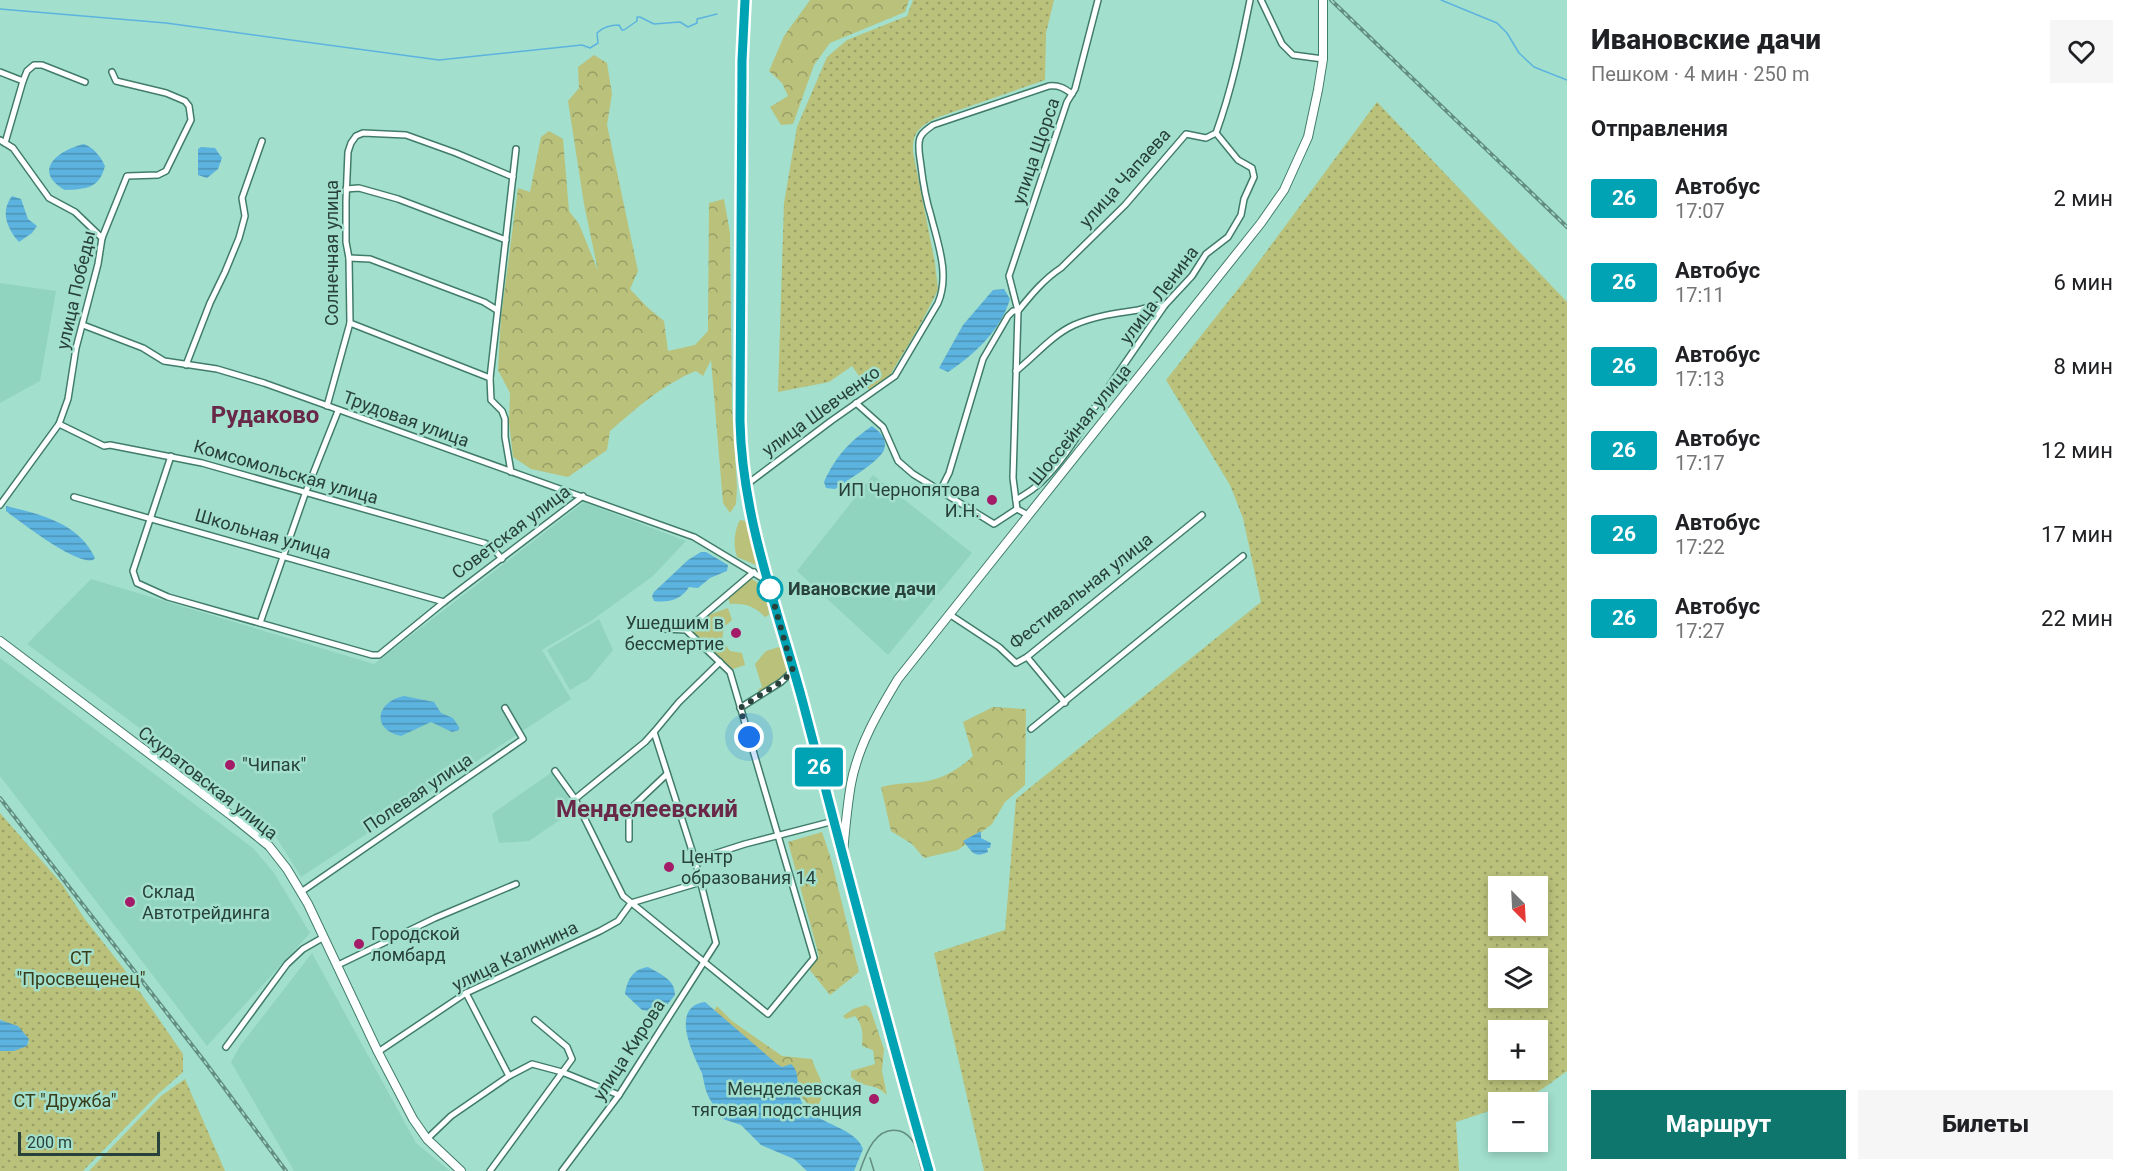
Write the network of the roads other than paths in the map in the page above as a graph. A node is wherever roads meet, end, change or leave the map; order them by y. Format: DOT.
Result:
graph roads {
  1 [pos="745,0"];
  2 [pos="1098,0"];
  3 [pos="1250,0"];
  4 [pos="1262,0"];
  5 [pos="1323,0"];
  6 [pos="1323,59"];
  7 [pos="0,72"];
  8 [pos="112,72"];
  9 [pos="23,81"];
  10 [pos="85,82"];
  11 [pos="1072,94"];
  12 [pos="1216,133"];
  13 [pos="3,141"];
  14 [pos="262,141"];
  15 [pos="516,149"];
  16 [pos="513,177"];
  17 [pos="346,189"];
  18 [pos="102,238"];
  19 [pos="506,240"];
  20 [pos="350,258"];
  21 [pos="1165,305"];
  22 [pos="497,310"];
  23 [pos="1018,311"];
  24 [pos="350,323"];
  25 [pos="83,325"];
  26 [pos="186,365"];
  27 [pos="1016,371"];
  28 [pos="490,378"];
  29 [pos="856,403"];
  30 [pos="327,406"];
  31 [pos="338,411"];
  32 [pos="59,424"];
  33 [pos="171,456"];
  34 [pos="511,472"];
  35 [pos="746,485"];
  36 [pos="940,491"];
  37 [pos="305,494"];
  38 [pos="583,496"];
  39 [pos="74,497"];
  40 [pos="1016,500"];
  41 [pos="0,506"];
  42 [pos="1017,509"];
  43 [pos="1028,515"];
  44 [pos="1202,515"];
  45 [pos="152,518"];
  46 [pos="283,555"];
  47 [pos="1243,556"];
  48 [pos="502,559"];
  49 [pos="754,572"];
  50 [pos="768,581"];
  51 [pos="444,602"];
  52 [pos="949,614"];
  53 [pos="260,623"];
  54 [pos="664,628"];
  55 [pos="686,630"];
  56 [pos="0,641"];
  57 [pos="1027,657"];
  58 [pos="720,663"];
  59 [pos="793,671"];
  60 [pos="1065,703"];
  61 [pos="506,708"];
  62 [pos="740,708"];
  63 [pos="1030,729"];
  64 [pos="654,732"];
  65 [pos="555,771"];
  66 [pos="667,774"];
  67 [pos="575,799"];
  68 [pos="834,821"];
  69 [pos="777,835"];
  70 [pos="629,839"];
  71 [pos="843,855"];
  72 [pos="694,860"];
  73 [pos="701,882"];
  74 [pos="516,884"];
  75 [pos="301,892"];
  76 [pos="631,903"];
  77 [pos="324,937"];
  78 [pos="703,962"];
  79 [pos="338,965"];
  80 [pos="466,993"];
  81 [pos="535,1020"];
  82 [pos="226,1047"];
  83 [pos="378,1052"];
  84 [pos="562,1072"];
  85 [pos="509,1076"];
  86 [pos="619,1095"];
  87 [pos="427,1139"];
  88 [pos="461,1171"];
  89 [pos="490,1171"];
  90 [pos="562,1171"];
  91 [pos="929,1171"];
  1 -- 35 [label="main road"];
  2 -- 11 [label="street, улица Щорса"];
  3 -- 12 [label="street"];
  4 -- 6 [label="street"];
  5 -- 6 [label="main road, Шоссейная улица"];
  6 -- 43 [label="main road, Шоссейная улица"];
  7 -- 9 [label="street"];
  8 -- 18 [label="street, улица Победы"];
  9 -- 10 [label="street"];
  9 -- 13 [label="street"];
  11 -- 23 [label="street, улица Щорса"];
  11 -- 29 [label="street, улица Шевченко"];
  12 -- 21 [label="street, улица Ленина"];
  12 -- 23 [label="street, улица Чапаева"];
  13 -- 18 [label="street"];
  14 -- 26 [label="street"];
  15 -- 16 [label="street"];
  16 -- 17 [label="street, Солнечная улица"];
  16 -- 19 [label="street"];
  17 -- 19 [label="street"];
  17 -- 20 [label="street, Солнечная улица"];
  18 -- 25 [label="street, улица Победы"];
  19 -- 22 [label="street"];
  20 -- 22 [label="street"];
  20 -- 24 [label="street, Солнечная улица"];
  21 -- 27 [label="street"];
  21 -- 40 [label="street, улица Ленина"];
  22 -- 28 [label="street"];
  23 -- 27 [label="street"];
  23 -- 36 [label="street"];
  24 -- 28 [label="street"];
  24 -- 30 [label="street, Солнечная улица"];
  25 -- 26 [label="street, Трудовая улица"];
  25 -- 32 [label="street, улица Победы"];
  26 -- 30 [label="street, Трудовая улица"];
  27 -- 40 [label="street"];
  28 -- 34 [label="street"];
  29 -- 35 [label="street, улица Шевченко"];
  29 -- 36 [label="street"];
  30 -- 31 [label="street, Трудовая улица"];
  31 -- 34 [label="street, Трудовая улица"];
  31 -- 37 [label="street"];
  32 -- 33 [label="street, Комсомольская улица"];
  32 -- 41 [label="street, улица Победы"];
  33 -- 37 [label="street, Комсомольская улица"];
  33 -- 45 [label="street"];
  34 -- 38 [label="street, Трудовая улица"];
  35 -- 50 [label="main road"];
  36 -- 42 [label="street"];
  37 -- 46 [label="street"];
  37 -- 48 [label="street, Комсомольская улица"];
  38 -- 48 [label="street, Советская улица"];
  38 -- 49 [label="street, Советская улица"];
  39 -- 45 [label="street, Школьная улица"];
  40 -- 42 [label="street"];
  42 -- 43 [label="street"];
  43 -- 52 [label="main road, Шоссейная улица"];
  44 -- 57 [label="street, Фестивальная улица"];
  45 -- 46 [label="street, Школьная улица"];
  45 -- 53 [label="street"];
  46 -- 51 [label="street, Школьная улица"];
  46 -- 53 [label="street"];
  47 -- 60 [label="street"];
  48 -- 51 [label="street, Советская улица"];
  49 -- 50 [label="street, Советская улица"];
  49 -- 55 [label="street"];
  50 -- 59 [label="main road"];
  51 -- 53 [label="street, Советская улица"];
  52 -- 57 [label="street, Фестивальная улица"];
  52 -- 71 [label="main road, Шоссейная улица"];
  54 -- 55 [label="street"];
  55 -- 58 [label="street"];
  56 -- 75 [label="main road, Скуратовская улица"];
  57 -- 60 [label="street"];
  58 -- 62 [label="street"];
  58 -- 64 [label="street"];
  59 -- 62 [label="street"];
  59 -- 68 [label="main road"];
  60 -- 63 [label="street"];
  61 -- 75 [label="street, Полевая улица"];
  62 -- 69 [label="street"];
  64 -- 66 [label="street"];
  64 -- 67 [label="street"];
  65 -- 67 [label="street"];
  66 -- 70 [label="street"];
  66 -- 72 [label="street"];
  67 -- 76 [label="street"];
  68 -- 69 [label="street"];
  68 -- 71 [label="main road"];
  69 -- 72 [label="street"];
  69 -- 78 [label="street"];
  71 -- 91 [label="main road"];
  72 -- 73 [label="street"];
  73 -- 76 [label="street"];
  73 -- 78 [label="street, улица Кирова"];
  74 -- 79 [label="street"];
  75 -- 77 [label="main road, Скуратовская улица"];
  76 -- 78 [label="street"];
  76 -- 80 [label="street, улица Калинина"];
  77 -- 79 [label="main road, Скуратовская улица"];
  77 -- 82 [label="street"];
  78 -- 86 [label="street, улица Кирова"];
  79 -- 83 [label="main road, Скуратовская улица"];
  80 -- 83 [label="street, улица Калинина"];
  80 -- 85 [label="street"];
  81 -- 84 [label="street"];
  83 -- 87 [label="main road, Скуратовская улица"];
  84 -- 85 [label="street"];
  84 -- 86 [label="street"];
  84 -- 89 [label="street"];
  85 -- 87 [label="street"];
  86 -- 90 [label="street, улица Кирова"];
  87 -- 88 [label="main road, Скуратовская улица"];
}
